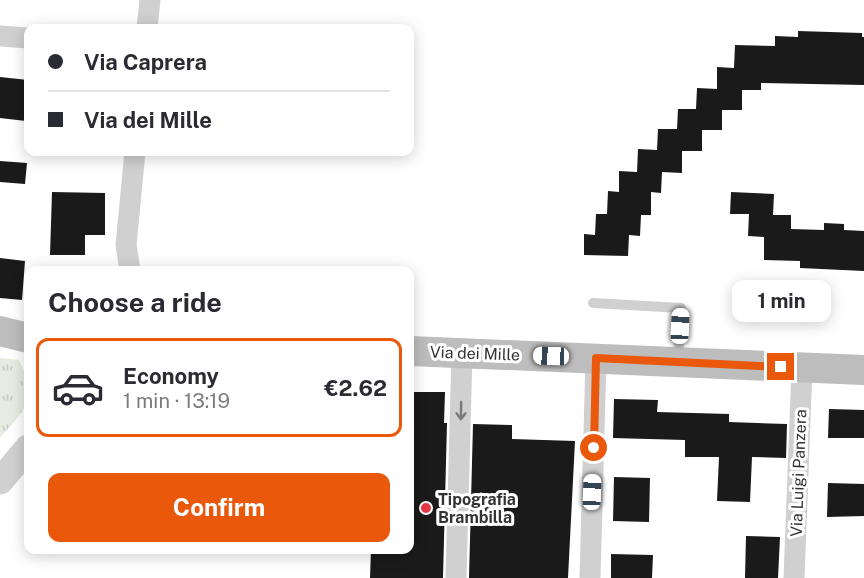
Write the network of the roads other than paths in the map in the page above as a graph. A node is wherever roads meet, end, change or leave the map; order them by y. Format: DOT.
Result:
graph roads {
  1 [pos="150,0"];
  2 [pos="147,24"];
  3 [pos="0,36"];
  4 [pos="24,38"];
  5 [pos="135,156"];
  6 [pos="126,245"];
  7 [pos="117,266"];
  8 [pos="129,266"];
  9 [pos="593,303"];
  10 [pos="24,326"];
  11 [pos="0,329"];
  12 [pos="24,337"];
  13 [pos="414,351"];
  14 [pos="462,353"];
  15 [pos="596,358"];
  16 [pos="678,362"];
  17 [pos="802,368"];
  18 [pos="864,370"];
  19 [pos="24,453"];
  20 [pos="0,481"];
  21 [pos="456,578"];
  22 [pos="590,578"];
  23 [pos="794,578"];
  1 -- 2 [label="street"];
  3 -- 4 [label="street"];
  5 -- 6 [label="street"];
  6 -- 7 [label="street"];
  6 -- 8 [label="street"];
  9 -- 16 [label="lane"];
  10 -- 11 [label="main road"];
  11 -- 12 [label="main road"];
  13 -- 14 [label="main road, Via dei Mille"];
  14 -- 15 [label="main road, Via dei Mille"];
  14 -- 21 [label="street, one-way"];
  15 -- 16 [label="main road, Via dei Mille"];
  15 -- 22 [label="street"];
  16 -- 17 [label="main road, Via dei Mille"];
  17 -- 18 [label="main road, Via dei Mille"];
  17 -- 23 [label="street, Via Luigi Panzera"];
  19 -- 20 [label="street"];
}
